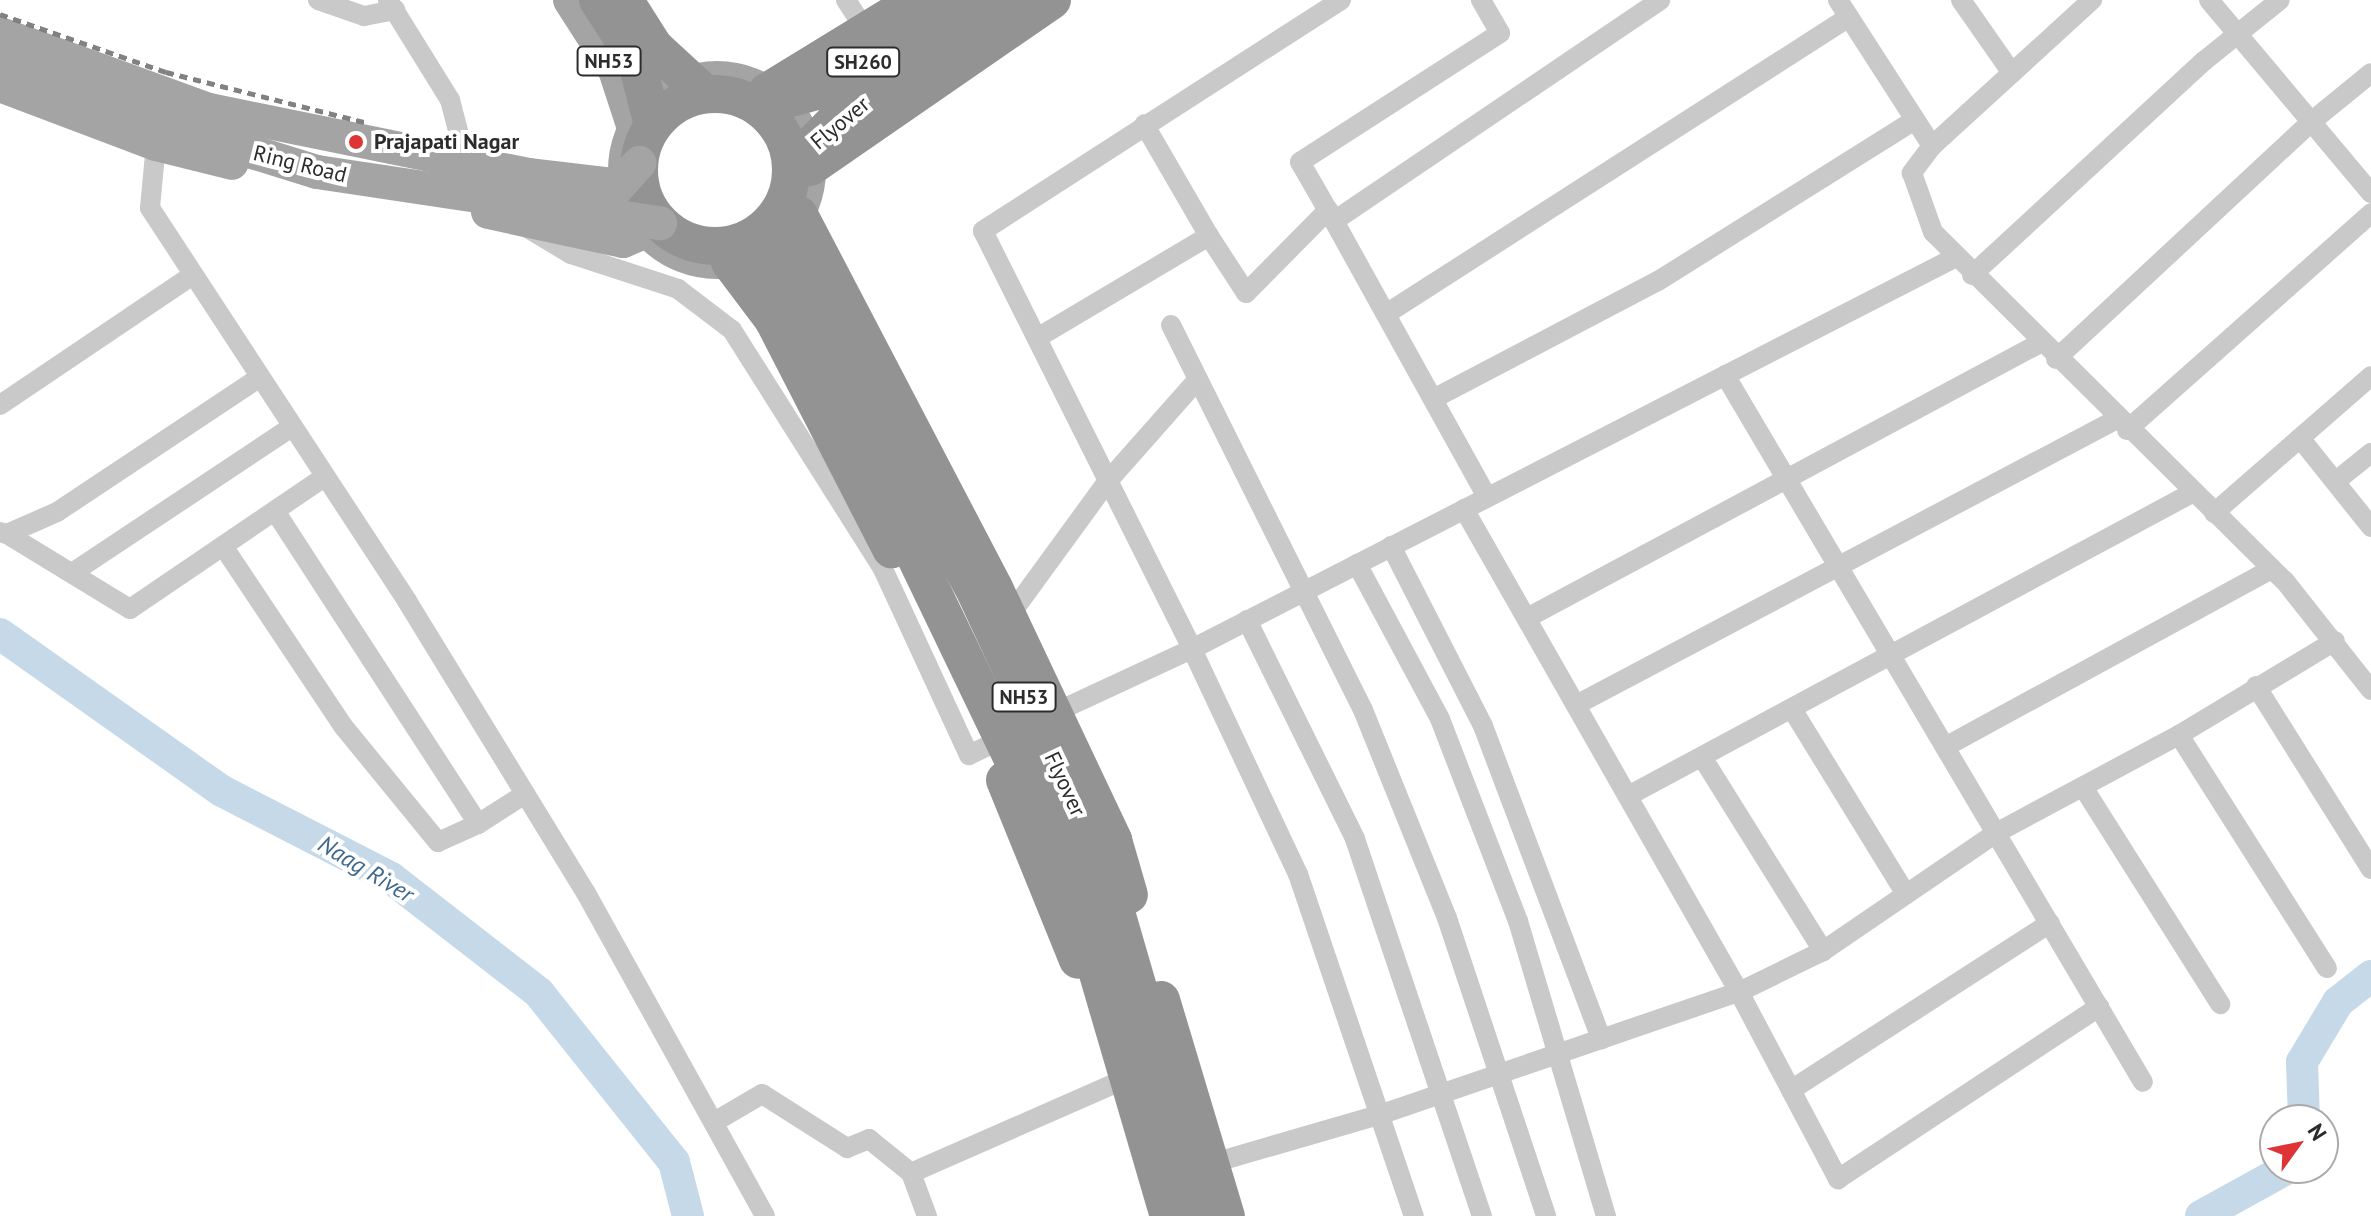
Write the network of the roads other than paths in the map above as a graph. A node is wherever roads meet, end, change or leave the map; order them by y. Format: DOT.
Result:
graph roads {
  1 [pos="318,0"];
  2 [pos="570,0"];
  3 [pos="598,0"];
  4 [pos="624,0"];
  5 [pos="645,0"];
  6 [pos="846,0"];
  7 [pos="917,0"];
  8 [pos="960,0"];
  9 [pos="1011,0"];
  10 [pos="1052,0"];
  11 [pos="1341,0"];
  12 [pos="1481,0"];
  13 [pos="1660,0"];
  14 [pos="1961,0"];
  15 [pos="2092,0"];
  16 [pos="2209,0"];
  17 [pos="2280,0"];
  18 [pos="392,5"];
  19 [pos="1844,8"];
  20 [pos="2068,8"];
  21 [pos="866,31"];
  22 [pos="0,34"];
  23 [pos="2236,35"];
  24 [pos="0,47"];
  25 [pos="0,65"];
  26 [pos="2012,73"];
  27 [pos="2371,73"];
  28 [pos="0,85"];
  29 [pos="707,86"];
  30 [pos="762,100"];
  31 [pos="1915,120"];
  32 [pos="2311,122"];
  33 [pos="1144,124"];
  34 [pos="156,144"];
  35 [pos="637,146"];
  36 [pos="1932,146"];
  37 [pos="466,161"];
  38 [pos="800,167"];
  39 [pos="2371,193"];
  40 [pos="791,210"];
  41 [pos="2371,213"];
  42 [pos="509,216"];
  43 [pos="1331,216"];
  44 [pos="643,232"];
  45 [pos="1209,236"];
  46 [pos="727,254"];
  47 [pos="1954,258"];
  48 [pos="193,275"];
  49 [pos="1972,275"];
  50 [pos="1386,314"];
  51 [pos="773,319"];
  52 [pos="1171,325"];
  53 [pos="1037,338"];
  54 [pos="2040,343"];
  55 [pos="2056,359"];
  56 [pos="1725,375"];
  57 [pos="2371,376"];
  58 [pos="259,378"];
  59 [pos="1198,379"];
  60 [pos="1433,399"];
  61 [pos="0,405"];
  62 [pos="899,411"];
  63 [pos="2122,424"];
  64 [pos="292,427"];
  65 [pos="2300,438"];
  66 [pos="839,444"];
  67 [pos="2371,453"];
  68 [pos="324,477"];
  69 [pos="1785,477"];
  70 [pos="2336,481"];
  71 [pos="1107,482"];
  72 [pos="2192,493"];
  73 [pos="1487,497"];
  74 [pos="1464,509"];
  75 [pos="275,511"];
  76 [pos="2214,513"];
  77 [pos="2371,527"];
  78 [pos="4,533"];
  79 [pos="223,546"];
  80 [pos="1391,546"];
  81 [pos="1357,564"];
  82 [pos="1837,565"];
  83 [pos="2272,569"];
  84 [pos="72,573"];
  85 [pos="1304,591"];
  86 [pos="1527,618"];
  87 [pos="1247,620"];
  88 [pos="2335,641"];
  89 [pos="1192,649"];
  90 [pos="1892,657"];
  91 [pos="2256,686"];
  92 [pos="2371,690"];
  93 [pos="1576,705"];
  94 [pos="1792,709"];
  95 [pos="1054,713"];
  96 [pos="2179,735"];
  97 [pos="990,746"];
  98 [pos="1945,747"];
  99 [pos="1702,757"];
  100 [pos="2083,787"];
  101 [pos="525,794"];
  102 [pos="1628,796"];
  103 [pos="478,824"];
  104 [pos="1996,833"];
  105 [pos="2371,869"];
  106 [pos="1906,894"];
  107 [pos="2050,923"];
  108 [pos="1823,951"];
  109 [pos="2327,968"];
  110 [pos="1739,992"];
  111 [pos="2220,1004"];
  112 [pos="2099,1007"];
  113 [pos="1601,1039"];
  114 [pos="1555,1057"];
  115 [pos="1498,1075"];
  116 [pos="2143,1082"];
  117 [pos="1114,1084"];
  118 [pos="1791,1090"];
  119 [pos="1440,1094"];
  120 [pos="1382,1114"];
  121 [pos="716,1121"];
  122 [pos="1209,1162"];
  123 [pos="911,1173"];
  124 [pos="1156,1210"];
  125 [pos="765,1216"];
  126 [pos="927,1216"];
  127 [pos="1204,1216"];
  128 [pos="1226,1216"];
  129 [pos="1414,1216"];
  130 [pos="1482,1216"];
  131 [pos="1546,1216"];
  132 [pos="1606,1216"];
  1 -- 18 [label="street"];
  2 -- 35 [label="main road, NH53"];
  3 -- 35 [label="highway, bridge"];
  4 -- 29 [label="highway, NH53, bridge"];
  5 -- 29 [label="main road, NH53"];
  6 -- 21 [label="street"];
  7 -- 21 [label="highway, SH260"];
  8 -- 30 [label="highway, Flyover / SH260, bridge"];
  9 -- 38 [label="highway, Flyover, bridge"];
  10 -- 38 [label="highway"];
  11 -- 33 [label="street"];
  12 -- 43 [label="street"];
  13 -- 43 [label="street"];
  14 -- 26 [label="street"];
  15 -- 20 [label="street"];
  16 -- 23 [label="street"];
  17 -- 23 [label="street"];
  18 -- 37 [label="street"];
  19 -- 31 [label="street"];
  19 -- 50 [label="street"];
  20 -- 26 [label="street"];
  21 -- 30 [label="highway, SH260"];
  22 -- 37 [label="main road, Ring Road"];
  23 -- 32 [label="street"];
  23 -- 49 [label="street"];
  24 -- 35 [label="main road, Ring Road, bridge"];
  25 -- 44 [label="main road, Ring Road, bridge"];
  26 -- 36 [label="street"];
  27 -- 32 [label="street"];
  28 -- 34 [label="main road"];
  29 -- 30 [label="highway"];
  29 -- 35 [label="highway"];
  30 -- 38 [label="highway, Flyover"];
  31 -- 36 [label="street"];
  31 -- 60 [label="street"];
  32 -- 39 [label="street"];
  32 -- 55 [label="street"];
  33 -- 45 [label="street"];
  33 -- 53 [label="street"];
  34 -- 42 [label="main road"];
  34 -- 48 [label="street"];
  35 -- 37 [label="main road, Ring Road"];
  35 -- 44 [label="highway, NH53"];
  36 -- 47 [label="street"];
  38 -- 40 [label="highway, Flyover / NH53"];
  40 -- 46 [label="highway"];
  40 -- 62 [label="highway, NH53"];
  40 -- 127 [label="highway, Flyover / NH53, bridge"];
  41 -- 63 [label="street"];
  42 -- 44 [label="main road"];
  42 -- 97 [label="street"];
  43 -- 45 [label="street"];
  43 -- 50 [label="street"];
  44 -- 46 [label="highway, Flyover / NH53"];
  44 -- 51 [label="main road"];
  45 -- 53 [label="street"];
  46 -- 51 [label="highway, NH53"];
  46 -- 124 [label="highway, Flyover / NH53, bridge"];
  47 -- 49 [label="street"];
  47 -- 56 [label="street"];
  48 -- 58 [label="street"];
  48 -- 61 [label="street"];
  49 -- 54 [label="street"];
  50 -- 60 [label="street"];
  51 -- 66 [label="highway, NH53"];
  52 -- 59 [label="street"];
  53 -- 71 [label="street"];
  54 -- 55 [label="street"];
  54 -- 69 [label="street"];
  55 -- 63 [label="street"];
  56 -- 69 [label="street"];
  56 -- 73 [label="street"];
  57 -- 65 [label="street"];
  58 -- 64 [label="street"];
  58 -- 78 [label="street"];
  59 -- 71 [label="street"];
  59 -- 85 [label="street"];
  60 -- 73 [label="street"];
  62 -- 66 [label="highway"];
  62 -- 95 [label="highway, NH53"];
  63 -- 72 [label="street"];
  63 -- 82 [label="street"];
  64 -- 68 [label="street"];
  64 -- 84 [label="street"];
  65 -- 70 [label="street"];
  65 -- 76 [label="street"];
  66 -- 97 [label="highway, NH53"];
  67 -- 70 [label="street"];
  68 -- 75 [label="street"];
  68 -- 101 [label="street"];
  69 -- 82 [label="street"];
  69 -- 86 [label="street"];
  70 -- 77 [label="street"];
  71 -- 89 [label="street"];
  71 -- 95 [label="street"];
  72 -- 76 [label="street"];
  72 -- 90 [label="street"];
  73 -- 74 [label="street"];
  74 -- 80 [label="street"];
  74 -- 86 [label="street"];
  75 -- 79 [label="street"];
  75 -- 103 [label="street"];
  76 -- 83 [label="street"];
  78 -- 84 [label="street"];
  79 -- 84 [label="street"];
  79 -- 103 [label="street"];
  80 -- 81 [label="street"];
  80 -- 113 [label="street"];
  81 -- 85 [label="street"];
  81 -- 114 [label="street"];
  82 -- 90 [label="street"];
  82 -- 93 [label="street"];
  83 -- 88 [label="street"];
  83 -- 98 [label="street"];
  85 -- 87 [label="street"];
  85 -- 115 [label="street"];
  86 -- 93 [label="street"];
  87 -- 89 [label="street"];
  87 -- 119 [label="street"];
  88 -- 91 [label="street"];
  88 -- 92 [label="street"];
  89 -- 95 [label="street"];
  89 -- 120 [label="street"];
  90 -- 94 [label="street"];
  90 -- 98 [label="street"];
  91 -- 96 [label="street"];
  91 -- 105 [label="street"];
  93 -- 102 [label="street"];
  94 -- 99 [label="street"];
  94 -- 106 [label="street"];
  95 -- 97 [label="street"];
  95 -- 122 [label="highway, NH53"];
  96 -- 100 [label="street"];
  96 -- 109 [label="street"];
  97 -- 117 [label="highway, NH53"];
  98 -- 104 [label="street"];
  99 -- 102 [label="street"];
  99 -- 108 [label="street"];
  100 -- 104 [label="street"];
  100 -- 111 [label="street"];
  101 -- 103 [label="street"];
  101 -- 121 [label="street"];
  102 -- 110 [label="street"];
  104 -- 106 [label="street"];
  104 -- 107 [label="street"];
  106 -- 108 [label="street"];
  107 -- 112 [label="street"];
  107 -- 118 [label="street"];
  108 -- 110 [label="street"];
  110 -- 113 [label="street"];
  110 -- 118 [label="street"];
  112 -- 116 [label="street"];
  112 -- 118 [label="street"];
  113 -- 114 [label="street"];
  114 -- 115 [label="street"];
  114 -- 132 [label="street"];
  115 -- 119 [label="street"];
  115 -- 131 [label="street"];
  117 -- 123 [label="street"];
  117 -- 124 [label="highway, NH53"];
  119 -- 120 [label="street"];
  119 -- 130 [label="street"];
  120 -- 122 [label="street"];
  120 -- 129 [label="street"];
  121 -- 123 [label="street"];
  121 -- 125 [label="street"];
  122 -- 124 [label="street"];
  122 -- 128 [label="highway, NH53"];
  123 -- 126 [label="street"];
}
